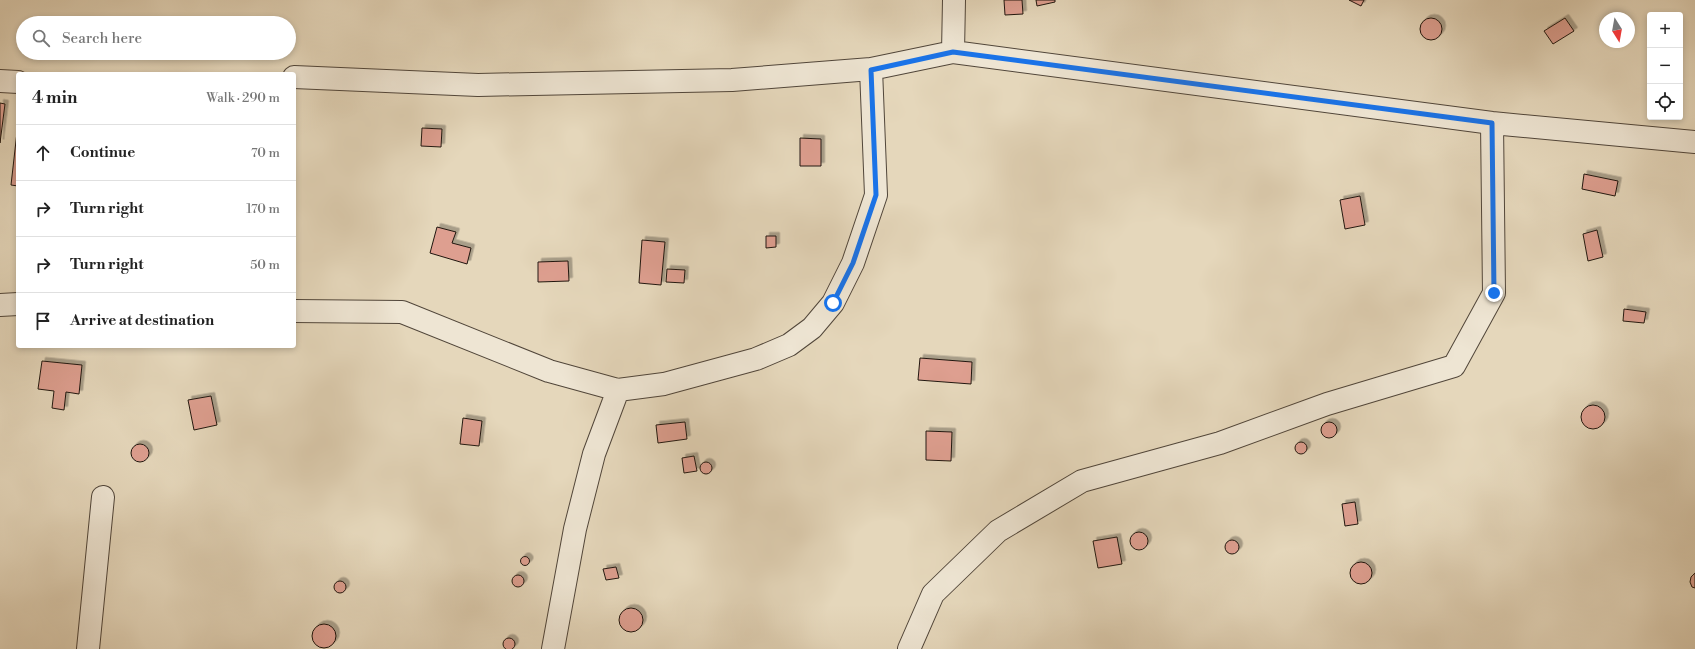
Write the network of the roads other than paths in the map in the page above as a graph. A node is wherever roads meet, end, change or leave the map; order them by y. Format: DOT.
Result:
graph roads {
  1 [pos="954,0"];
  2 [pos="953,52"];
  3 [pos="871,70"];
  4 [pos="296,77"];
  5 [pos="0,81"];
  6 [pos="16,82"];
  7 [pos="1492,123"];
  8 [pos="1695,142"];
  9 [pos="16,304"];
  10 [pos="0,305"];
  11 [pos="296,311"];
  12 [pos="618,390"];
  13 [pos="103,497"];
  14 [pos="88,649"];
  15 [pos="553,649"];
  16 [pos="909,649"];
  1 -- 2 [label="street"];
  2 -- 3 [label="street"];
  2 -- 7 [label="street"];
  3 -- 4 [label="street"];
  3 -- 12 [label="street"];
  5 -- 6 [label="street"];
  7 -- 8 [label="street"];
  7 -- 16 [label="street"];
  9 -- 10 [label="street"];
  11 -- 12 [label="street"];
  12 -- 15 [label="street"];
  13 -- 14 [label="street"];
}
